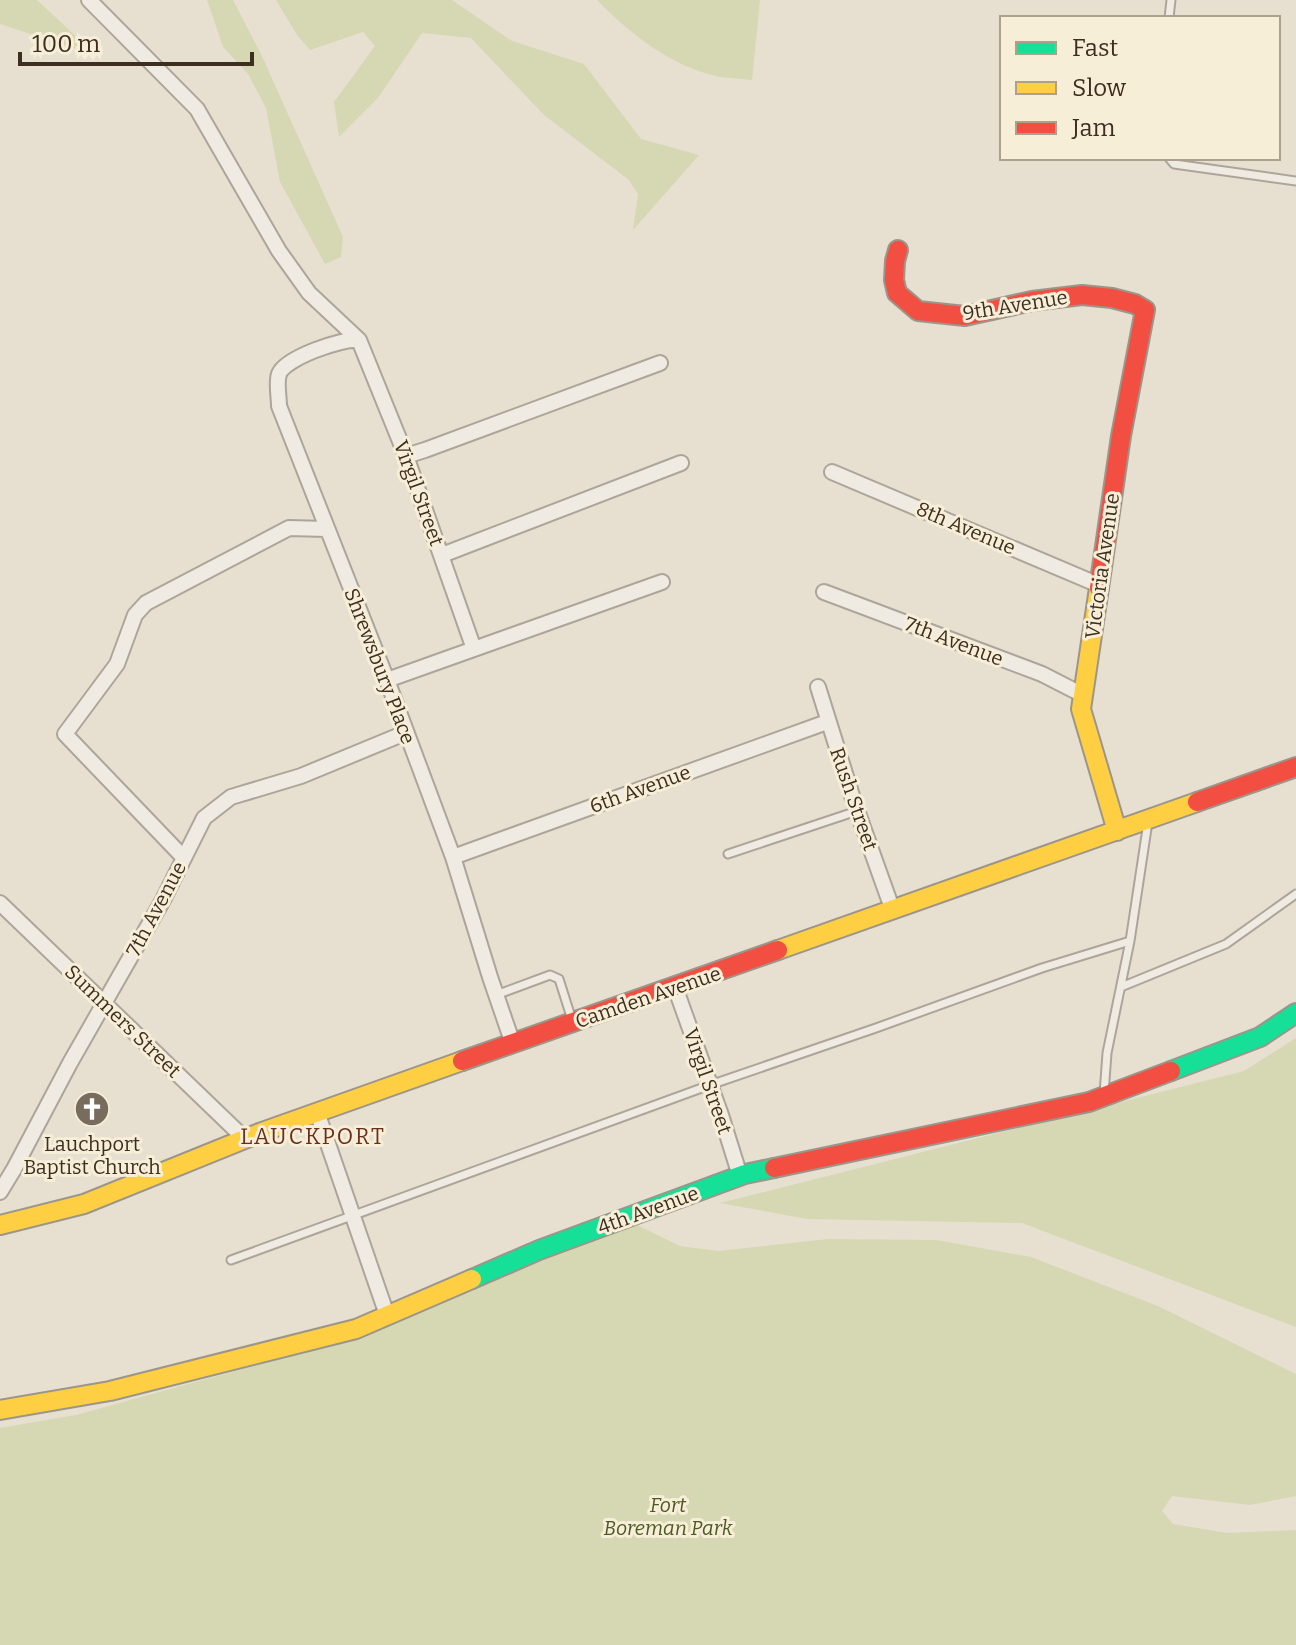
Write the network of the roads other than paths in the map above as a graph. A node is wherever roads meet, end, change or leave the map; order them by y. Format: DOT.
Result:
graph roads {
  1 [pos="89,0"];
  2 [pos="1171,160"];
  3 [pos="1296,181"];
  4 [pos="898,250"];
  5 [pos="1135,304"];
  6 [pos="359,340"];
  7 [pos="660,363"];
  8 [pos="406,456"];
  9 [pos="681,463"];
  10 [pos="832,472"];
  11 [pos="326,529"];
  12 [pos="442,555"];
  13 [pos="662,582"];
  14 [pos="1099,585"];
  15 [pos="824,592"];
  16 [pos="474,649"];
  17 [pos="387,680"];
  18 [pos="818,687"];
  19 [pos="1083,695"];
  20 [pos="827,722"];
  21 [pos="405,733"];
  22 [pos="1296,767"];
  23 [pos="857,811"];
  24 [pos="1148,820"];
  25 [pos="1117,831"];
  26 [pos="728,854"];
  27 [pos="453,857"];
  28 [pos="184,858"];
  29 [pos="1296,894"];
  30 [pos="0,903"];
  31 [pos="893,911"];
  32 [pos="1130,941"];
  33 [pos="675,987"];
  34 [pos="1121,987"];
  35 [pos="496,995"];
  36 [pos="105,1003"];
  37 [pos="1296,1013"];
  38 [pos="573,1023"];
  39 [pos="513,1044"];
  40 [pos="710,1085"];
  41 [pos="1104,1096"];
  42 [pos="317,1112"];
  43 [pos="245,1139"];
  44 [pos="740,1176"];
  45 [pos="0,1192"];
  46 [pos="353,1215"];
  47 [pos="0,1225"];
  48 [pos="231,1260"];
  49 [pos="387,1315"];
  50 [pos="0,1410"];
  1 -- 6 [label="street"];
  2 -- 3 [label="lane"];
  4 -- 5 [label="street, 9th Avenue"];
  5 -- 14 [label="street, Victoria Avenue"];
  6 -- 8 [label="street, Virgil Street"];
  6 -- 11 [label="street, Shrewsbury Place"];
  7 -- 8 [label="street"];
  8 -- 12 [label="street, Virgil Street"];
  9 -- 12 [label="street"];
  10 -- 14 [label="street, 8th Avenue"];
  11 -- 17 [label="street, Shrewsbury Place"];
  11 -- 28 [label="street"];
  12 -- 16 [label="street, Virgil Street"];
  13 -- 16 [label="street"];
  14 -- 19 [label="street, Victoria Avenue"];
  15 -- 19 [label="street, 7th Avenue"];
  16 -- 17 [label="street"];
  17 -- 21 [label="street, Shrewsbury Place"];
  18 -- 20 [label="street, Rush Street"];
  19 -- 25 [label="street, Victoria Avenue"];
  20 -- 23 [label="street, Rush Street"];
  20 -- 27 [label="street, 6th Avenue"];
  21 -- 27 [label="street, Shrewsbury Place"];
  21 -- 28 [label="street, 7th Avenue"];
  22 -- 24 [label="street, Camden Avenue"];
  23 -- 26 [label="lane"];
  23 -- 31 [label="street, Rush Street"];
  24 -- 25 [label="street, Camden Avenue"];
  24 -- 32 [label="lane"];
  25 -- 31 [label="street, Camden Avenue"];
  27 -- 35 [label="street, Shrewsbury Place"];
  28 -- 36 [label="street, 7th Avenue"];
  29 -- 34 [label="lane"];
  30 -- 36 [label="street, Summers Street"];
  31 -- 33 [label="street, Camden Avenue"];
  32 -- 34 [label="lane"];
  32 -- 40 [label="lane"];
  33 -- 38 [label="street, Camden Avenue"];
  33 -- 40 [label="street, Virgil Street"];
  34 -- 41 [label="lane"];
  35 -- 38 [label="lane"];
  35 -- 39 [label="street, Shrewsbury Place"];
  36 -- 43 [label="street, Summers Street"];
  36 -- 45 [label="street, 7th Avenue"];
  37 -- 41 [label="street, 4th Avenue"];
  38 -- 39 [label="street, Camden Avenue"];
  39 -- 42 [label="street, Camden Avenue"];
  40 -- 44 [label="street, Virgil Street"];
  40 -- 46 [label="lane"];
  41 -- 44 [label="street, 4th Avenue"];
  42 -- 43 [label="street, Camden Avenue"];
  42 -- 46 [label="street"];
  43 -- 47 [label="street, Camden Avenue"];
  44 -- 49 [label="street, 4th Avenue"];
  46 -- 48 [label="lane"];
  46 -- 49 [label="street"];
  49 -- 50 [label="street, 4th Avenue"];
}
